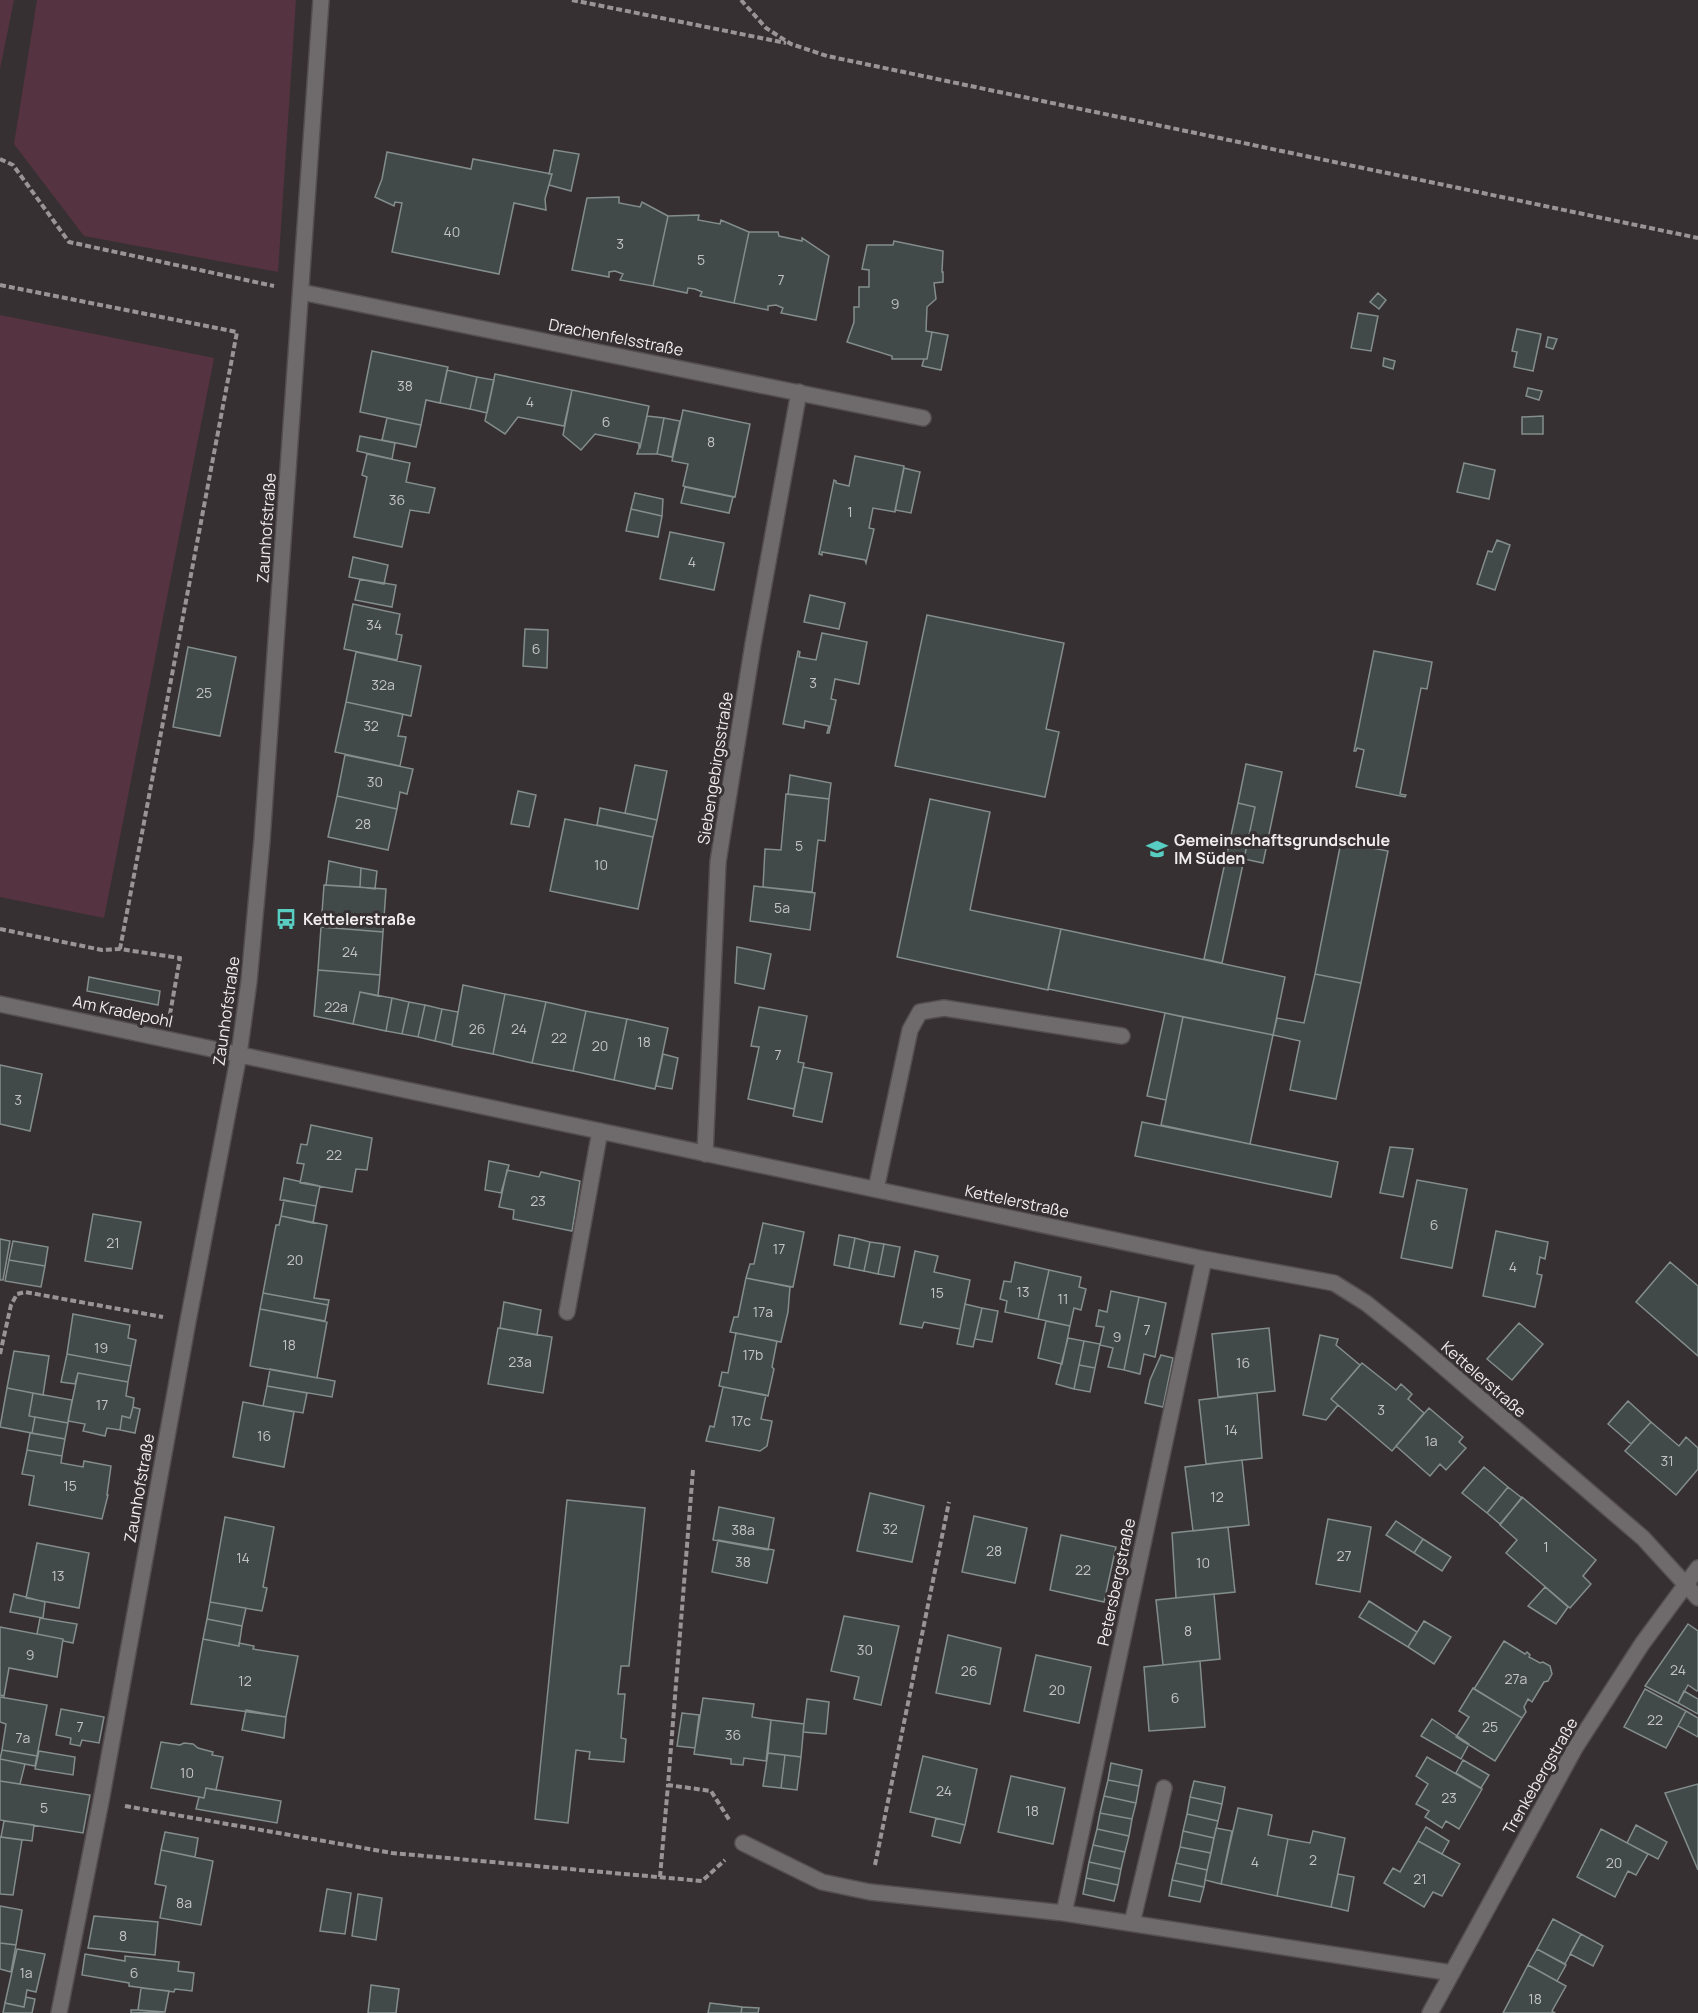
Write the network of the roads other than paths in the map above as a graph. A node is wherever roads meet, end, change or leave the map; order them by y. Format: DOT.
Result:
graph roads {
  1 [pos="321,0"];
  2 [pos="301,292"];
  3 [pos="799,392"];
  4 [pos="923,418"];
  5 [pos="0,1004"];
  6 [pos="1122,1036"];
  7 [pos="239,1054"];
  8 [pos="600,1131"];
  9 [pos="705,1154"];
  10 [pos="876,1190"];
  11 [pos="1204,1258"];
  12 [pos="567,1312"];
  13 [pos="1698,1568"];
  14 [pos="1685,1585"];
  15 [pos="1698,1598"];
  16 [pos="1164,1788"];
  17 [pos="743,1843"];
  18 [pos="1065,1913"];
  19 [pos="1132,1923"];
  20 [pos="1452,1973"];
  21 [pos="59,2013"];
  22 [pos="1430,2013"];
  1 -- 2 [label="street, Zaunhofstraße"];
  2 -- 3 [label="street, Drachenfelsstraße"];
  2 -- 7 [label="street, Zaunhofstraße"];
  3 -- 4 [label="street, Drachenfelsstraße"];
  3 -- 9 [label="street, Siebengebirgsstraße"];
  5 -- 7 [label="street, Am Kradepohl"];
  6 -- 10 [label="street"];
  7 -- 8 [label="street, Kettelerstraße"];
  7 -- 21 [label="street, Zaunhofstraße"];
  8 -- 9 [label="street, Kettelerstraße"];
  8 -- 12 [label="street"];
  9 -- 10 [label="street, Kettelerstraße"];
  10 -- 11 [label="street, Kettelerstraße"];
  11 -- 14 [label="street, Kettelerstraße"];
  11 -- 18 [label="street, Petersbergstraße"];
  13 -- 14 [label="street, Trenkebergstraße"];
  14 -- 15 [label="street, Kettelerstraße"];
  14 -- 20 [label="street, Trenkebergstraße"];
  16 -- 19 [label="street"];
  17 -- 18 [label="street"];
  18 -- 19 [label="street"];
  19 -- 20 [label="street"];
  20 -- 22 [label="street, Trenkebergstraße"];
}
